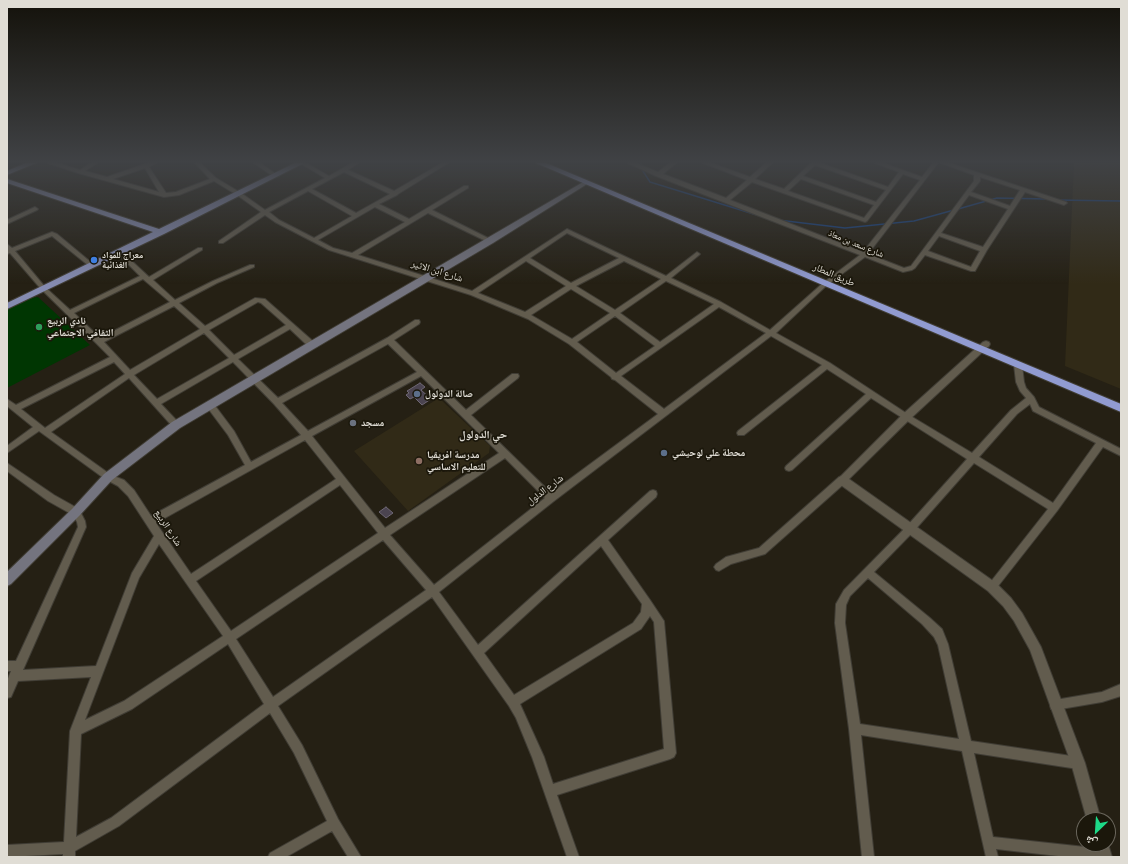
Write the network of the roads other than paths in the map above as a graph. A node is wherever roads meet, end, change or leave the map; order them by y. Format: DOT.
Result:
graph roads {
  1 [pos="63,203"];
  2 [pos="72,203"];
  3 [pos="220,203"];
  4 [pos="252,203"];
  5 [pos="281,203"];
  6 [pos="334,203"];
  7 [pos="379,203"];
  8 [pos="438,203"];
  9 [pos="552,203"];
  10 [pos="634,203"];
  11 [pos="645,203"];
  12 [pos="732,203"];
  13 [pos="816,203"];
  14 [pos="905,203"];
  15 [pos="960,203"];
  16 [pos="997,203"];
  17 [pos="1013,203"];
  18 [pos="877,204"];
  19 [pos="376,205"];
  20 [pos="1010,208"];
  21 [pos="35,209"];
  22 [pos="427,210"];
  23 [pos="265,212"];
  24 [pos="357,216"];
  25 [pos="408,221"];
  26 [pos="7,222"];
  27 [pos="158,233"];
  28 [pos="938,234"];
  29 [pos="314,240"];
  30 [pos="490,241"];
  31 [pos="221,242"];
  32 [pos="200,249"];
  33 [pos="8,250"];
  34 [pos="984,250"];
  35 [pos="119,252"];
  36 [pos="924,252"];
  37 [pos="697,254"];
  38 [pos="352,256"];
  39 [pos="863,256"];
  40 [pos="624,258"];
  41 [pos="527,259"];
  42 [pos="91,265"];
  43 [pos="252,266"];
  44 [pos="147,278"];
  45 [pos="426,278"];
  46 [pos="667,278"];
  47 [pos="828,283"];
  48 [pos="570,286"];
  49 [pos="43,288"];
  50 [pos="474,293"];
  51 [pos="174,302"];
  52 [pos="719,304"];
  53 [pos="7,306"];
  54 [pos="69,313"];
  55 [pos="615,313"];
  56 [pos="526,316"];
  57 [pos="417,322"];
  58 [pos="290,326"];
  59 [pos="204,329"];
  60 [pos="771,333"];
  61 [pos="389,340"];
  62 [pos="99,341"];
  63 [pos="572,342"];
  64 [pos="312,345"];
  65 [pos="660,346"];
  66 [pos="983,346"];
  67 [pos="115,358"];
  68 [pos="234,358"];
  69 [pos="1018,364"];
  70 [pos="827,365"];
  71 [pos="422,372"];
  72 [pos="130,374"];
  73 [pos="1050,374"];
  74 [pos="515,376"];
  75 [pos="616,376"];
  76 [pos="254,379"];
  77 [pos="871,394"];
  78 [pos="1031,399"];
  79 [pos="1121,400"];
  80 [pos="7,402"];
  81 [pos="277,402"];
  82 [pos="156,403"];
  83 [pos="210,405"];
  84 [pos="16,408"];
  85 [pos="1121,408"];
  86 [pos="664,414"];
  87 [pos="465,415"];
  88 [pos="906,417"];
  89 [pos="176,425"];
  90 [pos="42,430"];
  91 [pos="741,433"];
  92 [pos="307,436"];
  93 [pos="1102,442"];
  94 [pos="7,450"];
  95 [pos="1121,453"];
  96 [pos="504,454"];
  97 [pos="972,458"];
  98 [pos="7,466"];
  99 [pos="250,467"];
  100 [pos="789,468"];
  101 [pos="108,477"];
  102 [pos="341,480"];
  103 [pos="842,480"];
  104 [pos="653,494"];
  105 [pos="551,498"];
  106 [pos="1054,508"];
  107 [pos="76,512"];
  108 [pos="151,521"];
  109 [pos="910,529"];
  110 [pos="384,534"];
  111 [pos="159,536"];
  112 [pos="602,540"];
  113 [pos="719,567"];
  114 [pos="867,572"];
  115 [pos="7,580"];
  116 [pos="190,580"];
  117 [pos="992,587"];
  118 [pos="433,591"];
  119 [pos="647,603"];
  120 [pos="230,638"];
  121 [pos="476,652"];
  122 [pos="7,666"];
  123 [pos="17,671"];
  124 [pos="99,671"];
  125 [pos="1120,692"];
  126 [pos="7,693"];
  127 [pos="514,702"];
  128 [pos="271,705"];
  129 [pos="1055,705"];
  130 [pos="854,729"];
  131 [pos="76,731"];
  132 [pos="967,746"];
  133 [pos="1078,763"];
  134 [pos="550,791"];
  135 [pos="1092,812"];
  136 [pos="334,823"];
  137 [pos="988,842"];
  138 [pos="1076,850"];
  139 [pos="7,851"];
  140 [pos="69,852"];
  141 [pos="274,857"];
  142 [pos="355,857"];
  143 [pos="573,857"];
  144 [pos="868,857"];
  145 [pos="992,857"];
  1 -- 27 [label="main road"];
  2 -- 27 [label="main road"];
  3 -- 27 [label="main road"];
  4 -- 23 [label="street, شارع ابن الاثير"];
  5 -- 23 [label="street"];
  6 -- 24 [label="street"];
  7 -- 19 [label="street"];
  8 -- 22 [label="street"];
  9 -- 30 [label="main road"];
  10 -- 47 [label="highway, طريق المطار"];
  11 -- 47 [label="highway, طريق المطار"];
  12 -- 39 [label="street, شارع سعد بن معاذ"];
  13 -- 18 [label="street"];
  14 -- 39 [label="street, شارع الدلول"];
  15 -- 28 [label="street"];
  16 -- 20 [label="street"];
  17 -- 20 [label="street"];
  19 -- 24 [label="street"];
  19 -- 25 [label="street"];
  20 -- 34 [label="street"];
  21 -- 26 [label="street"];
  22 -- 25 [label="street"];
  22 -- 30 [label="street"];
  23 -- 29 [label="street, شارع ابن الاثير"];
  23 -- 31 [label="street"];
  24 -- 29 [label="street"];
  25 -- 38 [label="street"];
  27 -- 35 [label="main road"];
  28 -- 34 [label="street"];
  28 -- 36 [label="street"];
  29 -- 38 [label="street, شارع ابن الاثير"];
  30 -- 45 [label="main road"];
  32 -- 44 [label="street"];
  33 -- 42 [label="street"];
  33 -- 49 [label="street"];
  34 -- 36 [label="street"];
  35 -- 42 [label="main road"];
  35 -- 44 [label="street"];
  36 -- 39 [label="street, شارع سعد بن معاذ"];
  37 -- 46 [label="street"];
  38 -- 45 [label="street, شارع ابن الاثير"];
  39 -- 47 [label="street, شارع الدلول"];
  40 -- 41 [label="street"];
  40 -- 46 [label="street"];
  40 -- 48 [label="street"];
  41 -- 48 [label="street"];
  41 -- 50 [label="street"];
  42 -- 49 [label="main road"];
  43 -- 51 [label="street"];
  44 -- 51 [label="street"];
  44 -- 54 [label="street"];
  45 -- 50 [label="street, شارع ابن الاثير"];
  45 -- 64 [label="main road"];
  46 -- 52 [label="street"];
  46 -- 55 [label="street"];
  47 -- 60 [label="street, شارع الدلول"];
  47 -- 66 [label="highway, طريق المطار"];
  48 -- 55 [label="street"];
  48 -- 56 [label="street"];
  49 -- 53 [label="main road"];
  49 -- 54 [label="street"];
  50 -- 56 [label="street, شارع ابن الاثير"];
  51 -- 59 [label="street"];
  51 -- 62 [label="street"];
  52 -- 60 [label="street"];
  52 -- 65 [label="street"];
  54 -- 62 [label="street"];
  55 -- 63 [label="street"];
  55 -- 65 [label="street"];
  56 -- 63 [label="street, شارع ابن الاثير"];
  57 -- 61 [label="street"];
  58 -- 59 [label="street"];
  58 -- 64 [label="street"];
  58 -- 68 [label="street"];
  59 -- 68 [label="street"];
  59 -- 72 [label="street"];
  60 -- 70 [label="street"];
  60 -- 86 [label="street, شارع الدلول"];
  61 -- 71 [label="street"];
  61 -- 81 [label="street"];
  62 -- 67 [label="street"];
  63 -- 75 [label="street, شارع ابن الاثير"];
  64 -- 76 [label="main road"];
  65 -- 75 [label="street"];
  66 -- 69 [label="highway, طريق المطار"];
  66 -- 73 [label="highway, طريق المطار"];
  66 -- 88 [label="street"];
  67 -- 72 [label="street"];
  67 -- 84 [label="street"];
  68 -- 76 [label="street"];
  68 -- 82 [label="street"];
  69 -- 73 [label="highway, طريق المطار"];
  69 -- 78 [label="street"];
  70 -- 77 [label="street"];
  70 -- 91 [label="street"];
  71 -- 87 [label="street"];
  71 -- 92 [label="street"];
  72 -- 82 [label="street"];
  72 -- 90 [label="street"];
  73 -- 79 [label="highway, طريق المطار"];
  73 -- 85 [label="highway, طريق المطار"];
  74 -- 87 [label="street"];
  75 -- 86 [label="street, شارع ابن الاثير"];
  76 -- 81 [label="street"];
  76 -- 83 [label="main road"];
  77 -- 88 [label="street"];
  77 -- 100 [label="street"];
  78 -- 93 [label="street"];
  78 -- 97 [label="street"];
  80 -- 84 [label="street, شارع الربيع"];
  81 -- 92 [label="street"];
  82 -- 89 [label="street"];
  83 -- 89 [label="main road"];
  83 -- 99 [label="street"];
  84 -- 90 [label="street, شارع الربيع"];
  86 -- 105 [label="street, شارع الدلول"];
  87 -- 96 [label="street"];
  88 -- 97 [label="street"];
  88 -- 103 [label="street"];
  89 -- 101 [label="main road"];
  90 -- 94 [label="street"];
  90 -- 101 [label="street, شارع الربيع"];
  92 -- 99 [label="street"];
  92 -- 102 [label="street"];
  93 -- 95 [label="street"];
  93 -- 106 [label="street"];
  96 -- 105 [label="street"];
  96 -- 110 [label="street"];
  97 -- 106 [label="street"];
  97 -- 109 [label="street"];
  98 -- 107 [label="street"];
  99 -- 108 [label="street"];
  101 -- 107 [label="main road"];
  101 -- 108 [label="street, شارع الربيع"];
  102 -- 110 [label="street"];
  102 -- 116 [label="street"];
  103 -- 109 [label="street"];
  103 -- 113 [label="street"];
  104 -- 112 [label="street"];
  105 -- 118 [label="street, شارع الدلول"];
  106 -- 117 [label="street"];
  107 -- 115 [label="main road"];
  107 -- 123 [label="street"];
  108 -- 111 [label="street, شارع الربيع"];
  109 -- 114 [label="street"];
  109 -- 117 [label="street"];
  110 -- 118 [label="street"];
  110 -- 120 [label="street"];
  111 -- 116 [label="street, شارع الربيع"];
  111 -- 124 [label="street"];
  112 -- 119 [label="street"];
  112 -- 121 [label="street"];
  114 -- 130 [label="street"];
  114 -- 132 [label="street"];
  116 -- 120 [label="street, شارع الربيع"];
  117 -- 129 [label="street"];
  118 -- 121 [label="street"];
  118 -- 128 [label="street, شارع الدلول"];
  119 -- 127 [label="street"];
  119 -- 134 [label="street"];
  120 -- 128 [label="street, شارع الربيع"];
  120 -- 131 [label="street"];
  121 -- 127 [label="street"];
  122 -- 123 [label="street"];
  123 -- 124 [label="street"];
  123 -- 126 [label="street"];
  124 -- 131 [label="street"];
  125 -- 129 [label="street"];
  127 -- 134 [label="street"];
  128 -- 136 [label="street, شارع الربيع"];
  128 -- 140 [label="street, شارع الدلول"];
  129 -- 133 [label="street"];
  130 -- 132 [label="street"];
  130 -- 144 [label="street"];
  131 -- 140 [label="street"];
  132 -- 133 [label="street"];
  132 -- 137 [label="street"];
  133 -- 135 [label="street"];
  134 -- 143 [label="street"];
  136 -- 141 [label="street"];
  136 -- 142 [label="street, شارع الربيع"];
  137 -- 138 [label="street"];
  137 -- 145 [label="street"];
  139 -- 140 [label="street"];
}
